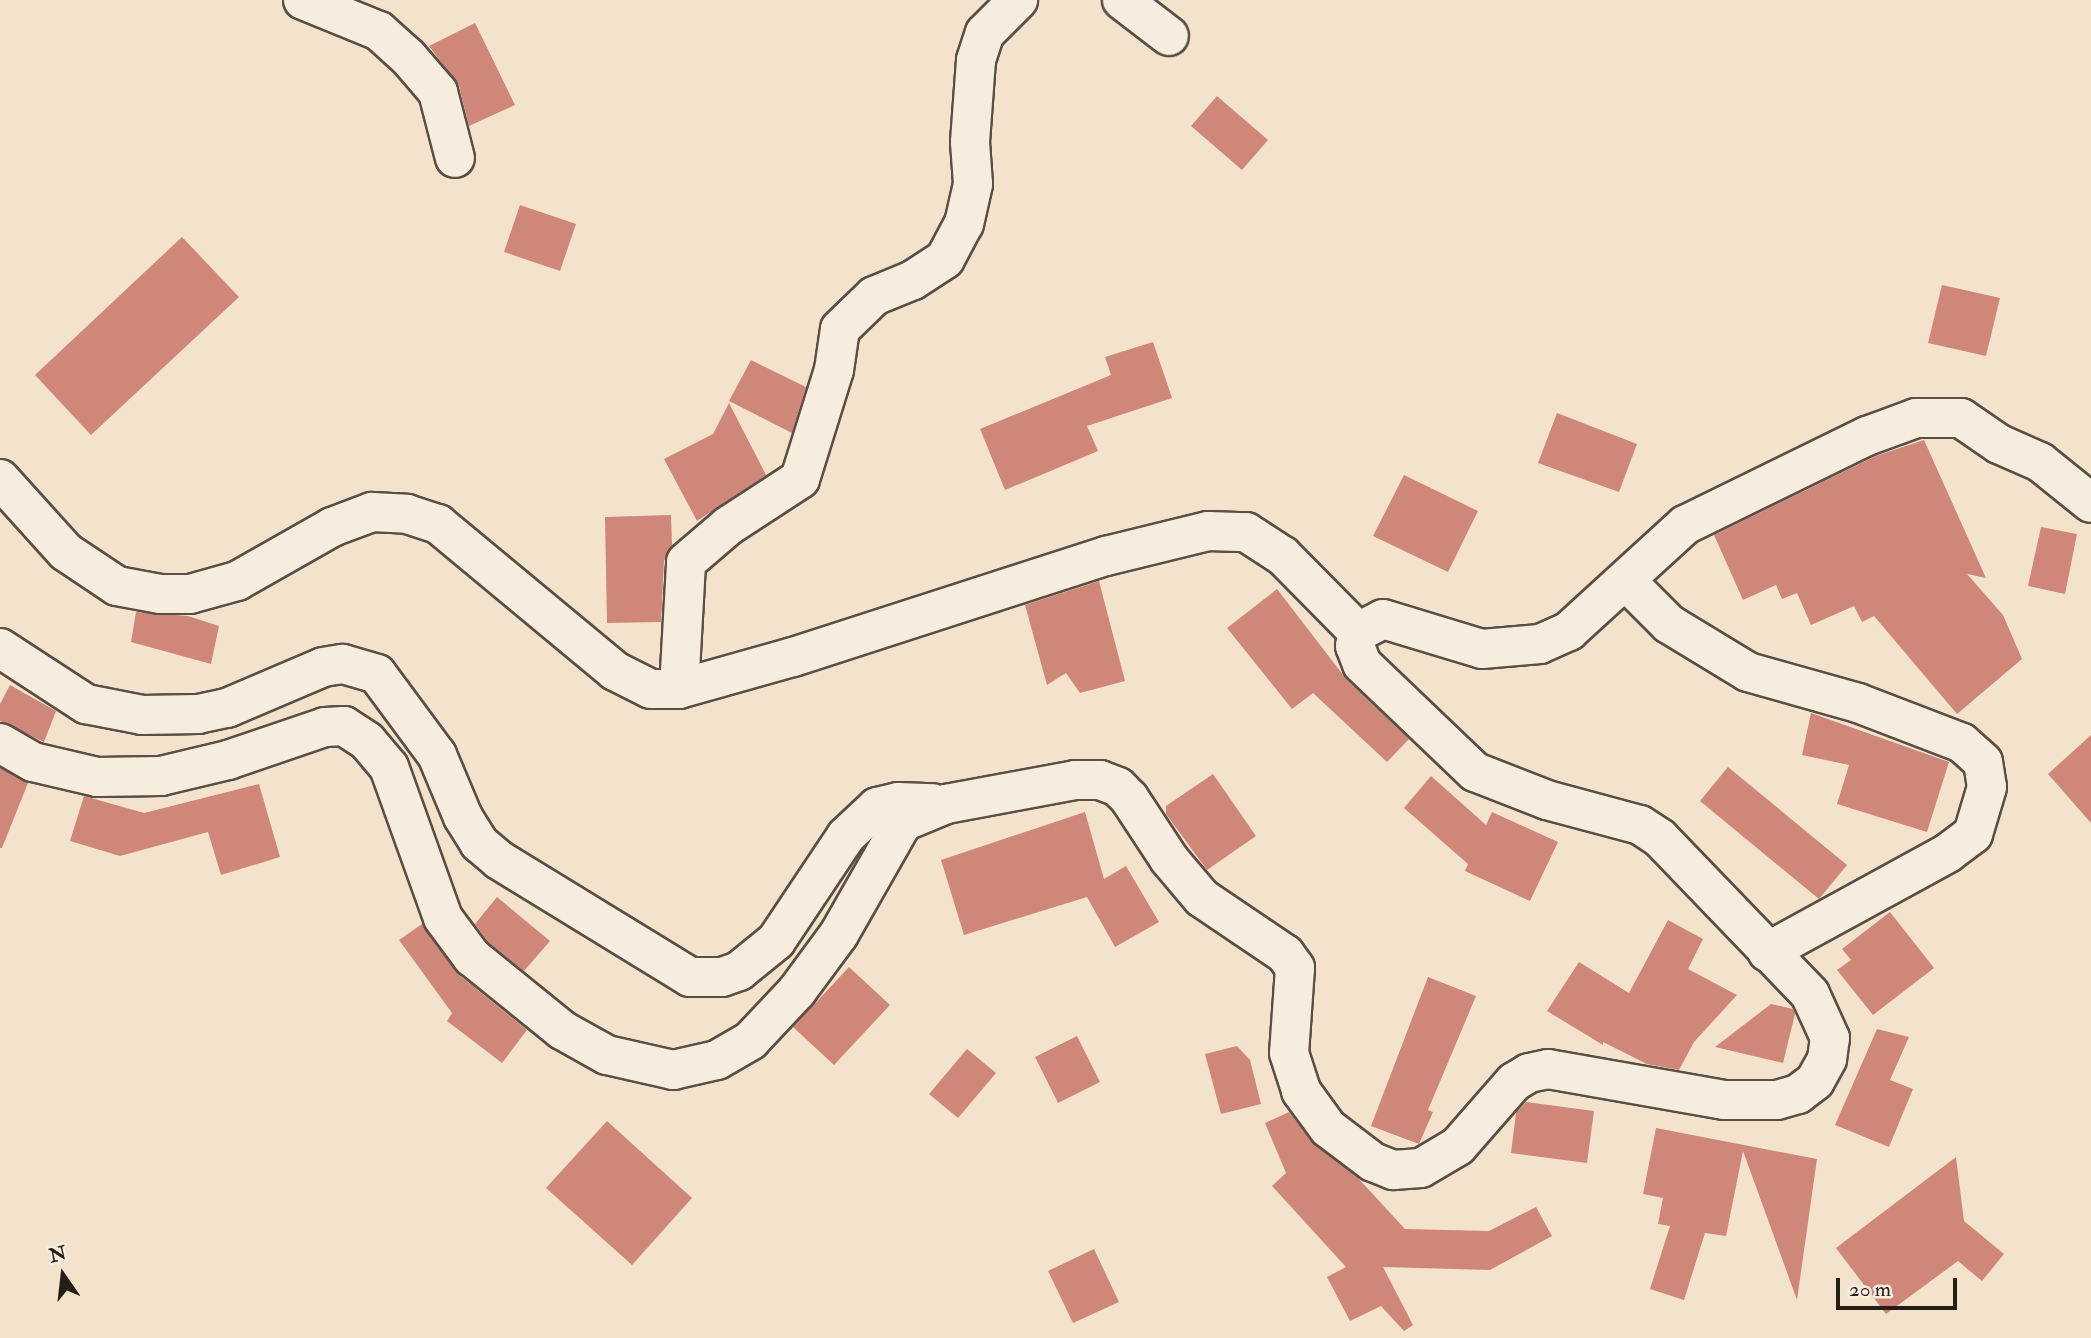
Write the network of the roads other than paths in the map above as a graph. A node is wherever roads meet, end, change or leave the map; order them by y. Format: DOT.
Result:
graph roads {
  1 [pos="303,0"];
  2 [pos="1018,0"];
  3 [pos="1122,0"];
  4 [pos="1169,36"];
  5 [pos="455,158"];
  6 [pos="0,479"];
  7 [pos="2091,503"];
  8 [pos="1627,582"];
  9 [pos="1358,632"];
  10 [pos="0,648"];
  11 [pos="678,689"];
  12 [pos="0,743"];
  13 [pos="946,804"];
  14 [pos="1767,952"];
  1 -- 5 [label="street"];
  2 -- 11 [label="street"];
  3 -- 4 [label="street"];
  6 -- 11 [label="street"];
  7 -- 8 [label="street"];
  8 -- 9 [label="street"];
  8 -- 14 [label="street"];
  9 -- 11 [label="street"];
  9 -- 14 [label="street"];
  10 -- 13 [label="street"];
  12 -- 13 [label="street"];
  13 -- 14 [label="street"];
}
